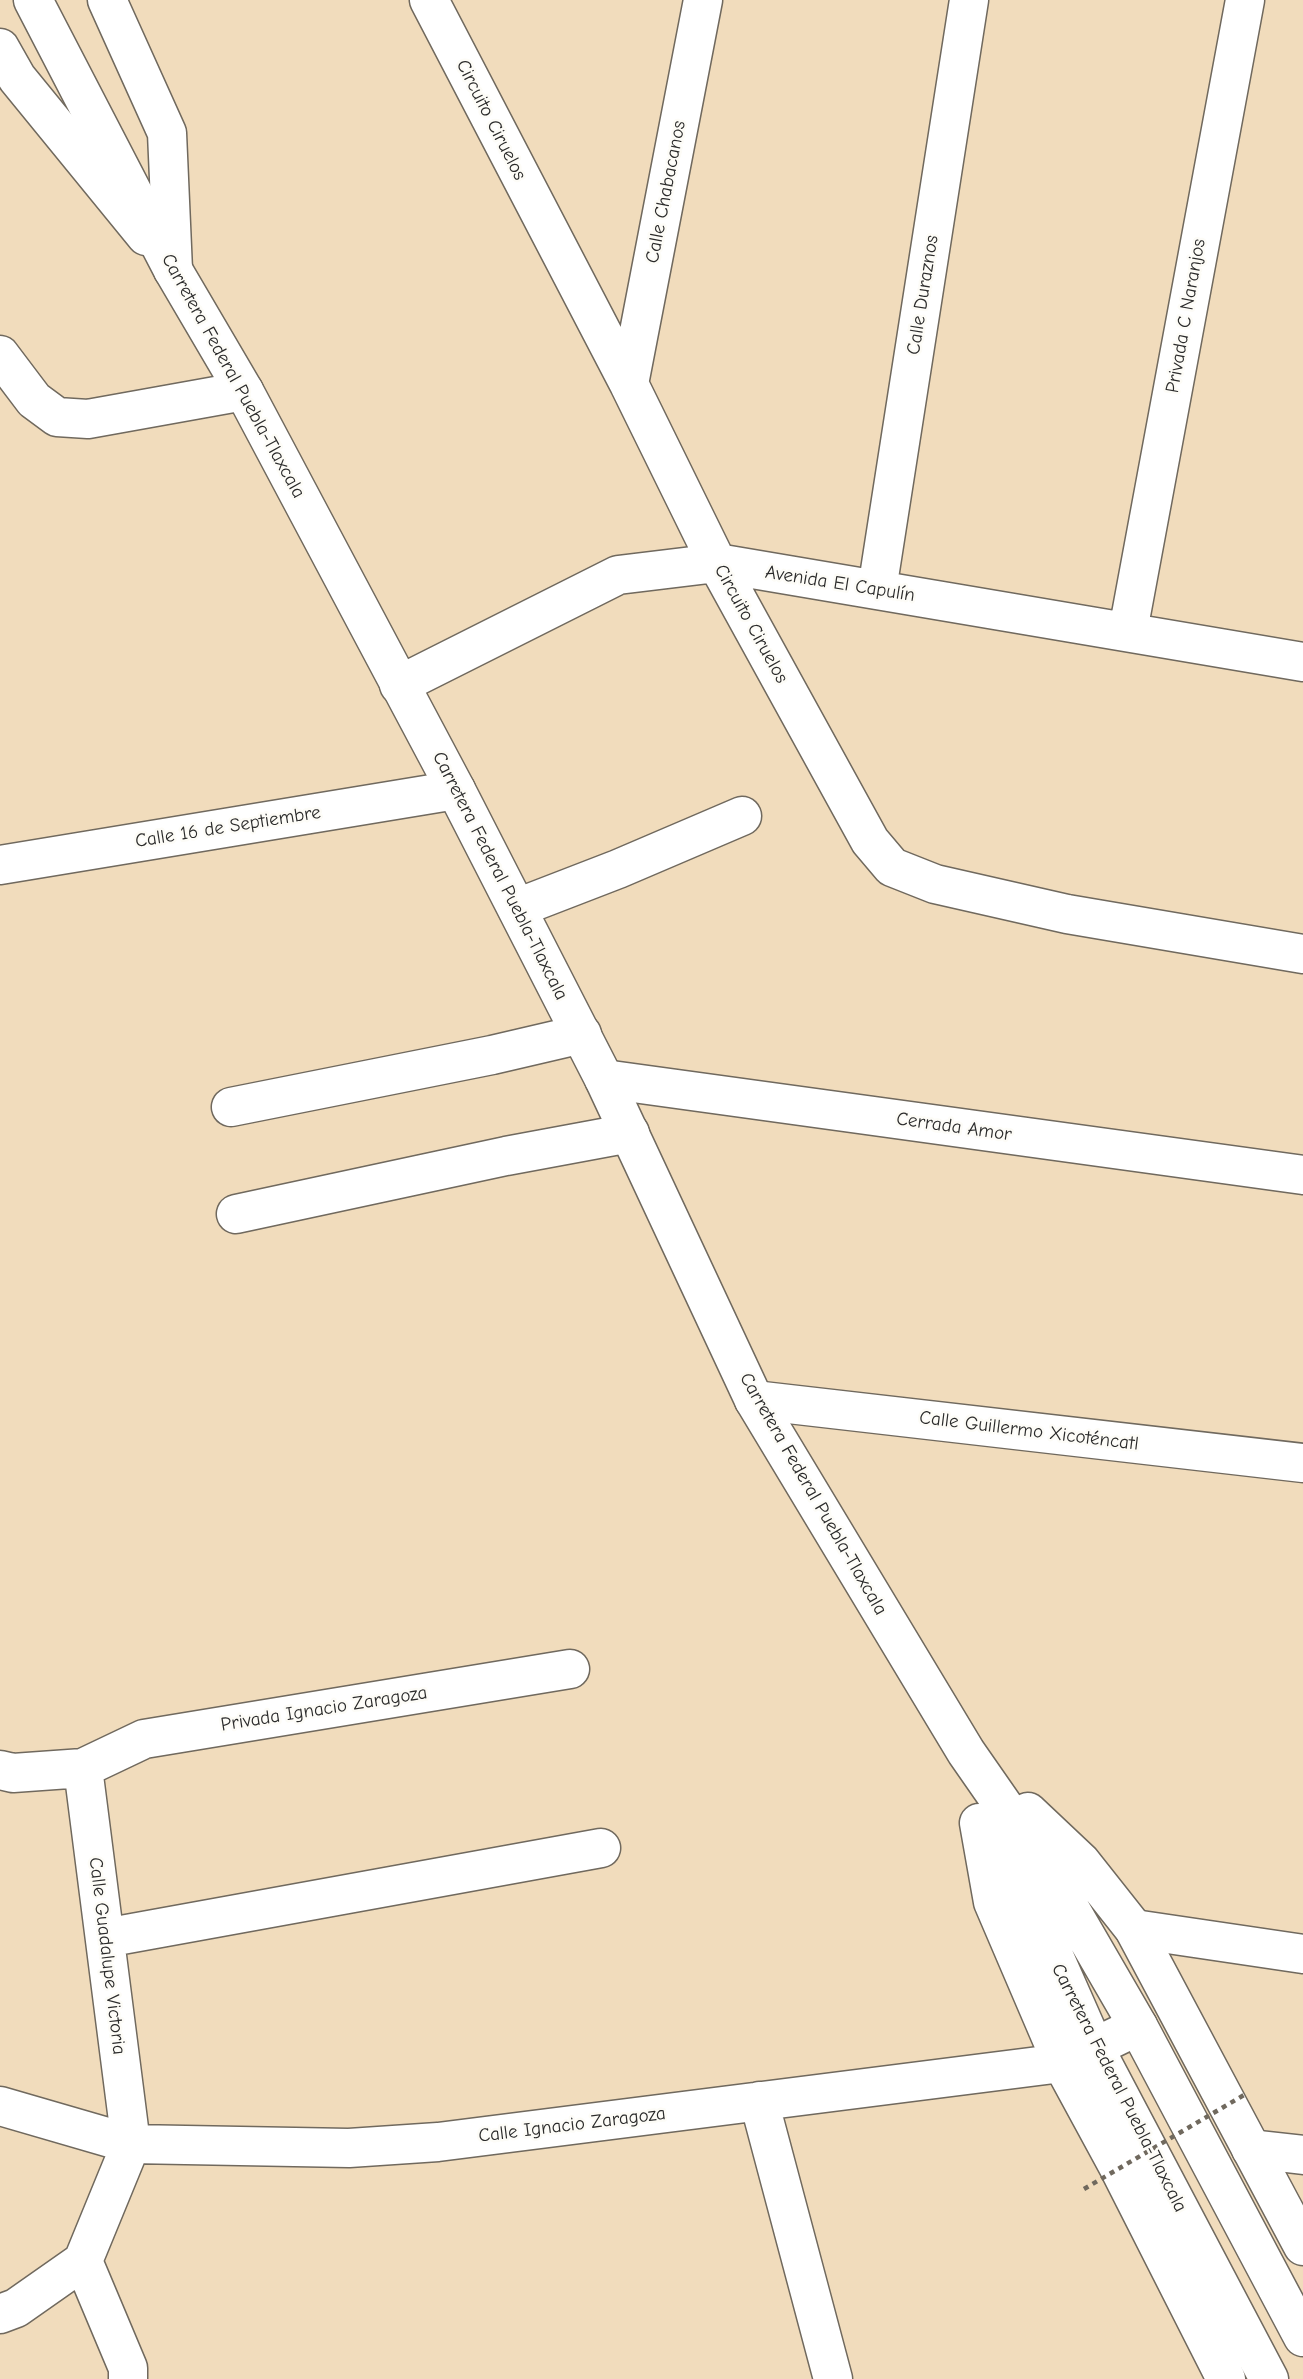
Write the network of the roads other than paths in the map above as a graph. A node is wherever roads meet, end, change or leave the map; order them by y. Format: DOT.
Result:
graph roads {
  1 [pos="33,0"];
  2 [pos="107,0"];
  3 [pos="429,0"];
  4 [pos="703,0"];
  5 [pos="969,0"];
  6 [pos="1245,0"];
  7 [pos="0,48"];
  8 [pos="173,270"];
  9 [pos="0,355"];
  10 [pos="629,384"];
  11 [pos="244,391"];
  12 [pos="717,563"];
  13 [pos="877,590"];
  14 [pos="1128,631"];
  15 [pos="1303,662"];
  16 [pos="399,685"];
  17 [pos="456,790"];
  18 [pos="742,816"];
  19 [pos="0,865"];
  20 [pos="517,908"];
  21 [pos="1303,954"];
  22 [pos="582,1034"];
  23 [pos="604,1079"];
  24 [pos="231,1107"];
  25 [pos="630,1133"];
  26 [pos="1303,1175"];
  27 [pos="236,1214"];
  28 [pos="754,1400"];
  29 [pos="1303,1462"];
  30 [pos="570,1669"];
  31 [pos="966,1752"];
  32 [pos="83,1768"];
  33 [pos="0,1770"];
  34 [pos="601,1848"];
  35 [pos="1134,1929"];
  36 [pos="105,1938"];
  37 [pos="1303,1954"];
  38 [pos="1138,2026"];
  39 [pos="1078,2055"];
  40 [pos="759,2101"];
  41 [pos="0,2106"];
  42 [pos="131,2144"];
  43 [pos="1251,2149"];
  44 [pos="1303,2155"];
  45 [pos="1303,2246"];
  46 [pos="83,2261"];
  47 [pos="0,2314"];
  48 [pos="1303,2337"];
  49 [pos="128,2379"];
  50 [pos="833,2379"];
  51 [pos="1226,2379"];
  52 [pos="1269,2379"];
  1 -- 8 [label="street, Carretera Federal Puebla-Tlaxcala"];
  2 -- 8 [label="street"];
  3 -- 10 [label="street, Circuito Ciruelos"];
  4 -- 10 [label="street, Calle Chabacanos"];
  5 -- 13 [label="street, Calle Duraznos"];
  6 -- 14 [label="street, Privada C Naranjos"];
  7 -- 8 [label="street"];
  8 -- 11 [label="street, Carretera Federal Puebla-Tlaxcala"];
  9 -- 11 [label="street"];
  10 -- 12 [label="street, Circuito Ciruelos"];
  11 -- 16 [label="street, Carretera Federal Puebla-Tlaxcala"];
  12 -- 13 [label="street, Avenida El Capulín"];
  12 -- 16 [label="street, Avenida El Capulín"];
  12 -- 21 [label="street, Circuito Ciruelos"];
  13 -- 14 [label="street, Avenida El Capulín"];
  14 -- 15 [label="street, Avenida El Capulín"];
  16 -- 17 [label="street, Carretera Federal Puebla-Tlaxcala"];
  17 -- 19 [label="street, Calle 16 de Septiembre"];
  17 -- 20 [label="street, Carretera Federal Puebla-Tlaxcala"];
  18 -- 20 [label="street"];
  20 -- 22 [label="street, Carretera Federal Puebla-Tlaxcala"];
  22 -- 23 [label="street, Carretera Federal Puebla-Tlaxcala"];
  22 -- 24 [label="street"];
  23 -- 25 [label="street, Carretera Federal Puebla-Tlaxcala"];
  23 -- 26 [label="street, Cerrada Amor"];
  25 -- 27 [label="street"];
  25 -- 28 [label="street, Carretera Federal Puebla-Tlaxcala"];
  28 -- 29 [label="street, Calle Guillermo Xicoténcatl"];
  28 -- 31 [label="street, Carretera Federal Puebla-Tlaxcala"];
  30 -- 32 [label="street, Privada Ignacio Zaragoza"];
  31 -- 35 [label="street, Carretera Federal Puebla-Tlaxcala"];
  31 -- 38 [label="street, Carretera Federal Puebla-Tlaxcala"];
  31 -- 39 [label="street, Carretera Federal Puebla-Tlaxcala"];
  32 -- 33 [label="street"];
  32 -- 36 [label="street, Calle Guadalupe Victoria"];
  34 -- 36 [label="street"];
  35 -- 37 [label="street"];
  35 -- 43 [label="street, Carretera Federal Puebla-Tlaxcala"];
  36 -- 42 [label="street, Calle Guadalupe Victoria"];
  38 -- 39 [label="street, Calle Ignacio Zaragoza"];
  38 -- 48 [label="street, Carretera Federal Puebla-Tlaxcala"];
  39 -- 40 [label="street, Calle Ignacio Zaragoza"];
  39 -- 51 [label="street, Carretera Federal Puebla-Tlaxcala"];
  39 -- 52 [label="street, Carretera Federal Puebla-Tlaxcala"];
  40 -- 42 [label="street, Calle Ignacio Zaragoza"];
  40 -- 50 [label="street"];
  41 -- 42 [label="street, Calle Ignacio Zaragoza"];
  42 -- 46 [label="street"];
  43 -- 44 [label="street"];
  43 -- 45 [label="street, Carretera Federal Puebla-Tlaxcala"];
  46 -- 47 [label="street"];
  46 -- 49 [label="street"];
}
